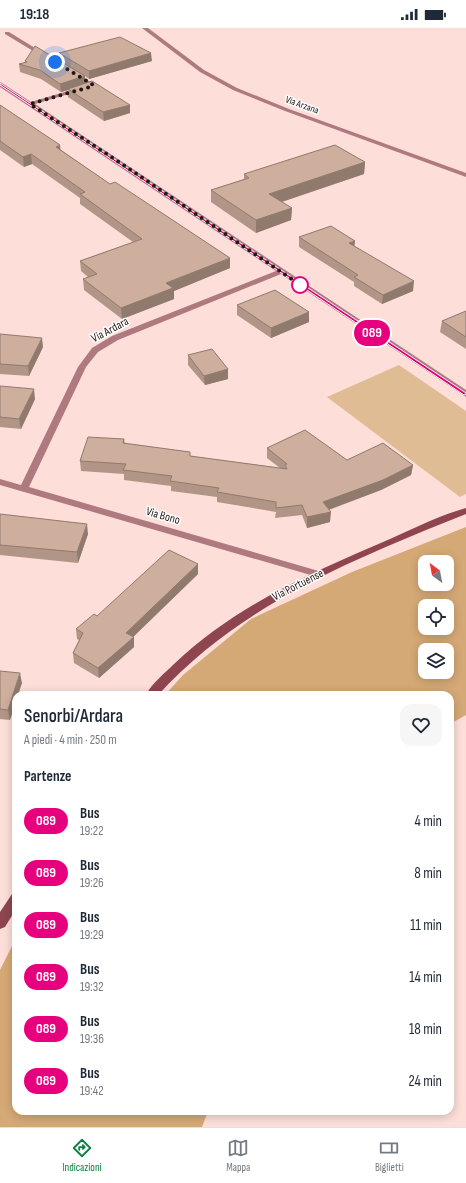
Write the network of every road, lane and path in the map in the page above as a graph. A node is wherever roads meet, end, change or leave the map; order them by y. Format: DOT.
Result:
graph roads {
  1 [pos="146,28"];
  2 [pos="7,33"];
  3 [pos="52,60"];
  4 [pos="66,68"];
  5 [pos="0,84"];
  6 [pos="30,104"];
  7 [pos="466,175"];
  8 [pos="281,272"];
  9 [pos="466,394"];
  10 [pos="0,482"];
  11 [pos="24,489"];
  12 [pos="466,511"];
  13 [pos="318,574"];
  14 [pos="155,691"];
  15 [pos="12,904"];
  16 [pos="0,923"];
  1 -- 7 [label="street, Via Arzana"];
  2 -- 3 [label="street"];
  4 -- 6 [label="street"];
  5 -- 6 [label="street"];
  6 -- 8 [label="street"];
  8 -- 9 [label="street"];
  8 -- 11 [label="street, Via Ardara"];
  10 -- 11 [label="street, Via Bono"];
  11 -- 13 [label="street, Via Bono"];
  12 -- 13 [label="main road, Via Portuense"];
  13 -- 14 [label="main road, Via Portuense"];
  15 -- 16 [label="main road"];
}
